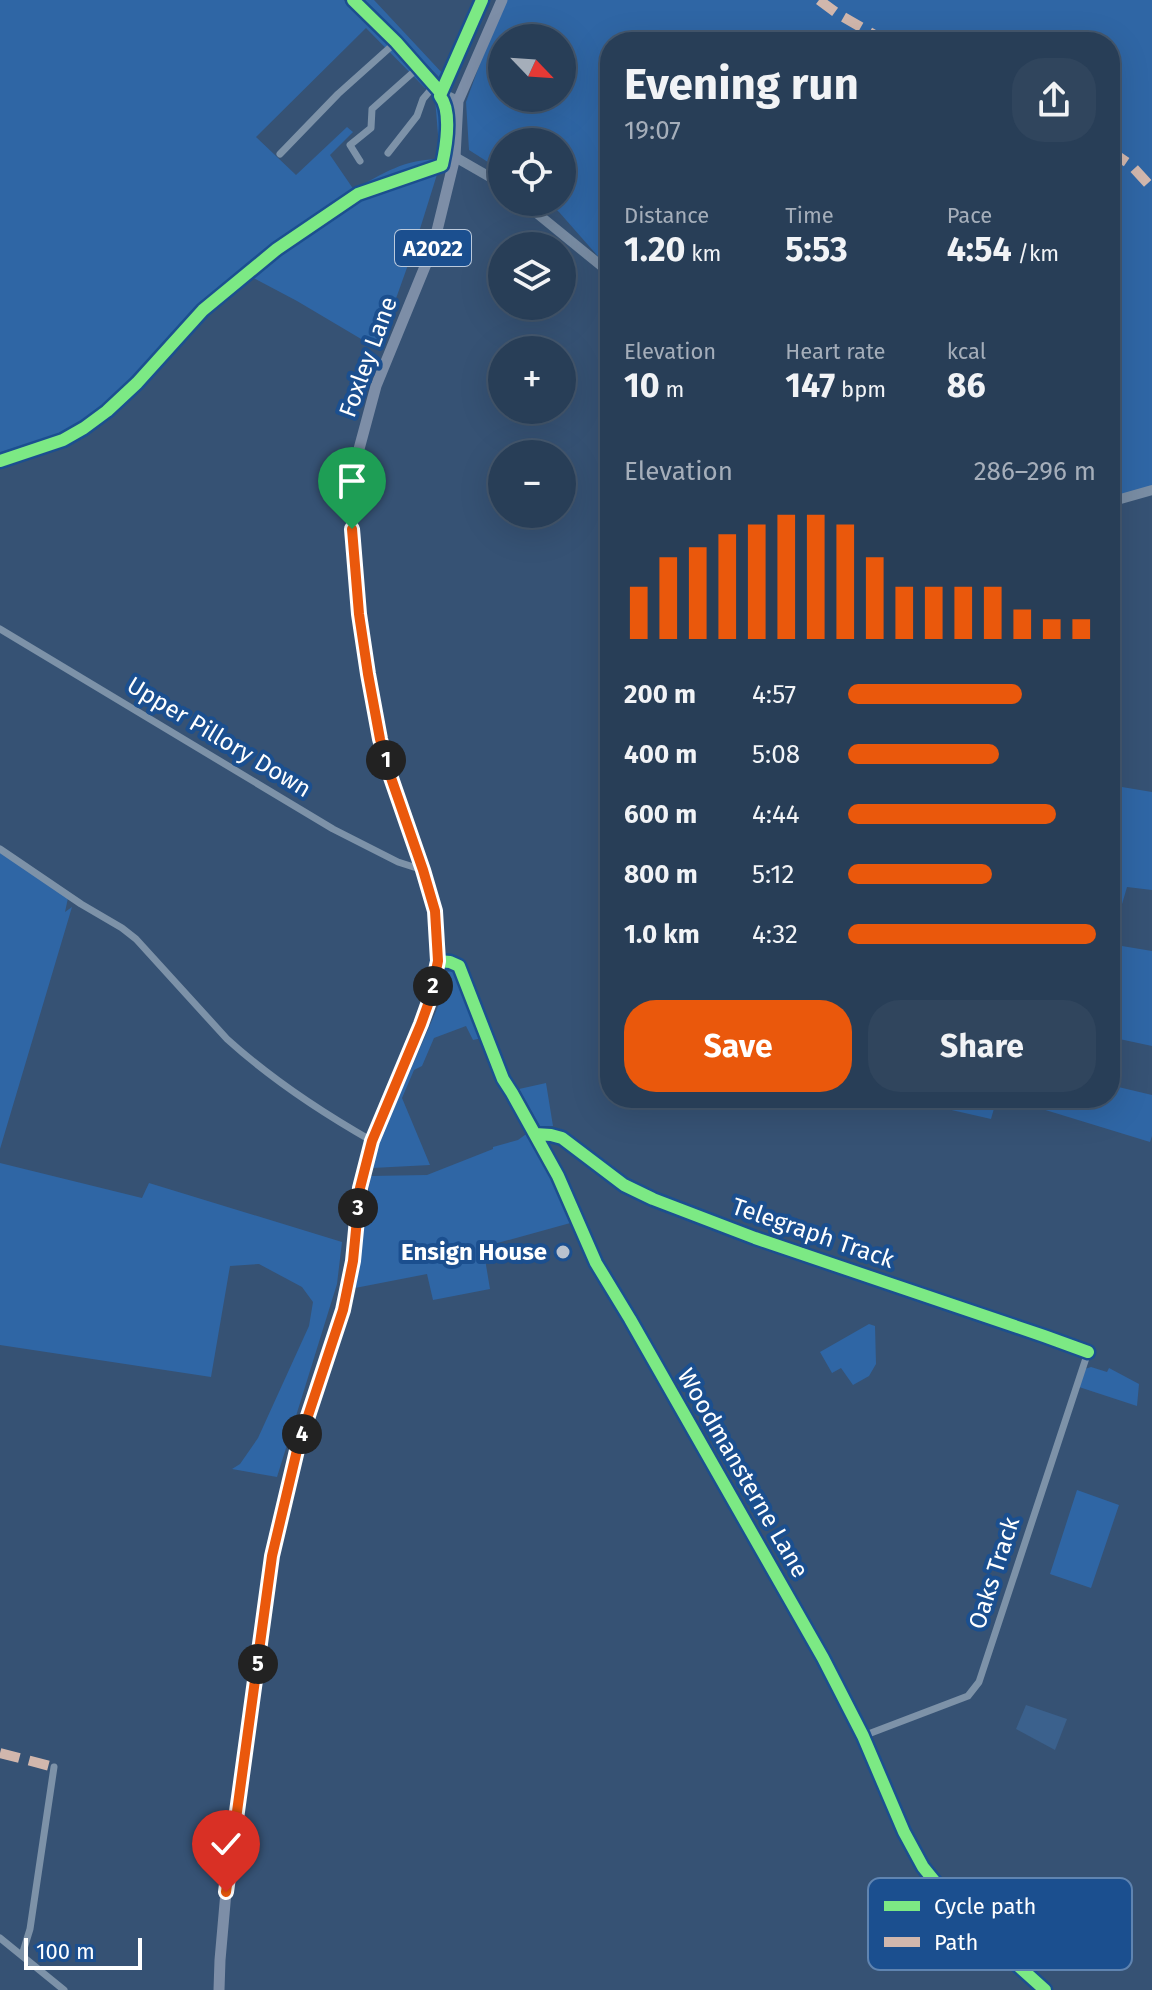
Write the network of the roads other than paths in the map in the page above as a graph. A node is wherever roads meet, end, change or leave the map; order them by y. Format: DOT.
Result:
graph roads {
  1 [pos="353,0"];
  2 [pos="502,0"];
  3 [pos="396,42"];
  4 [pos="418,68"];
  5 [pos="434,86"];
  6 [pos="458,101"];
  7 [pos="388,153"];
  8 [pos="280,154"];
  9 [pos="455,157"];
  10 [pos="360,161"];
  11 [pos="488,176"];
  12 [pos="540,216"];
  13 [pos="600,265"];
  14 [pos="1152,490"];
  15 [pos="1120,499"];
  16 [pos="0,629"];
  17 [pos="0,849"];
  18 [pos="423,870"];
  19 [pos="438,961"];
  20 [pos="535,1134"];
  21 [pos="372,1141"];
  22 [pos="1088,1352"];
  23 [pos="863,1736"];
  24 [pos="54,1767"];
  25 [pos="932,1878"];
  26 [pos="0,1938"];
  27 [pos="22,1955"];
  28 [pos="1023,1970"];
  29 [pos="64,1990"];
  30 [pos="219,1990"];
  31 [pos="1045,1990"];
  1 -- 3 [label="street"];
  2 -- 6 [label="main road, A2022"];
  3 -- 4 [label="street"];
  3 -- 8 [label="street"];
  4 -- 5 [label="street"];
  4 -- 10 [label="street"];
  5 -- 6 [label="street"];
  5 -- 7 [label="street"];
  6 -- 9 [label="main road, Foxley Lane / A2022"];
  9 -- 11 [label="street"];
  9 -- 18 [label="main road, Foxley Lane / A2022"];
  12 -- 13 [label="street"];
  14 -- 15 [label="street"];
  16 -- 18 [label="street, Upper Pillory Down"];
  17 -- 21 [label="street"];
  18 -- 19 [label="main road, Foxley Lane / A2022"];
  19 -- 20 [label="street, Woodmansterne Lane"];
  19 -- 21 [label="main road, A2022"];
  20 -- 22 [label="street, Telegraph Track"];
  20 -- 23 [label="street, Woodmansterne Lane"];
  21 -- 30 [label="main road, A2022"];
  22 -- 23 [label="street, Oaks Track"];
  23 -- 25 [label="street, Woodmansterne Lane"];
  24 -- 27 [label="street"];
  26 -- 27 [label="street"];
  27 -- 29 [label="street"];
  28 -- 31 [label="street, Woodmansterne Lane"];
}
